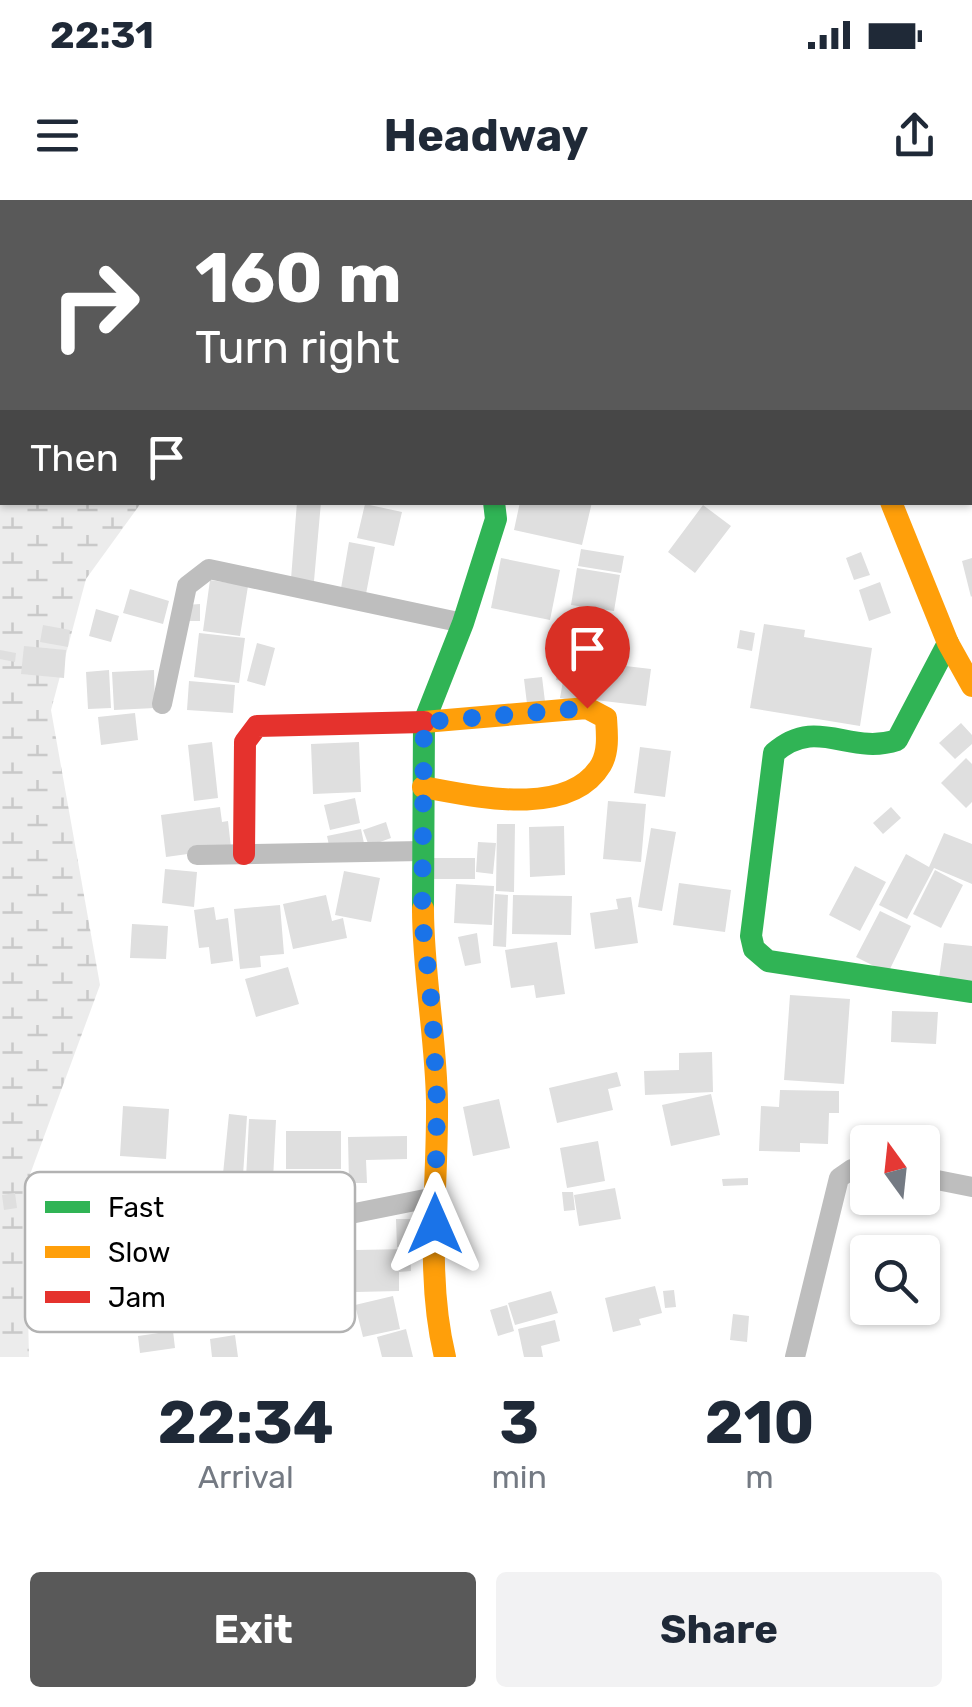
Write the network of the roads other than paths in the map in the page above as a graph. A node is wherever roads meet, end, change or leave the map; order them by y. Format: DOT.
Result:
graph roads {
  1 [pos="494,505"];
  2 [pos="892,505"];
  3 [pos="464,624"];
  4 [pos="948,643"];
  5 [pos="972,686"];
  6 [pos="162,704"];
  7 [pos="424,722"];
  8 [pos="424,787"];
  9 [pos="422,851"];
  10 [pos="244,854"];
  11 [pos="198,855"];
  12 [pos="972,992"];
  13 [pos="850,1170"];
  14 [pos="940,1181"];
  15 [pos="972,1187"];
  16 [pos="435,1198"];
  17 [pos="355,1214"];
  18 [pos="445,1357"];
  19 [pos="796,1357"];
  1 -- 3 [label="street"];
  2 -- 4 [label="street"];
  3 -- 6 [label="street"];
  3 -- 7 [label="street"];
  4 -- 5 [label="street"];
  4 -- 12 [label="street"];
  7 -- 8 [label="street"];
  7 -- 8 [label="street"];
  7 -- 10 [label="street"];
  8 -- 9 [label="street"];
  9 -- 10 [label="street"];
  9 -- 16 [label="street"];
  10 -- 11 [label="street"];
  13 -- 19 [label="street"];
  14 -- 15 [label="street"];
  16 -- 17 [label="street"];
  16 -- 18 [label="street"];
}
